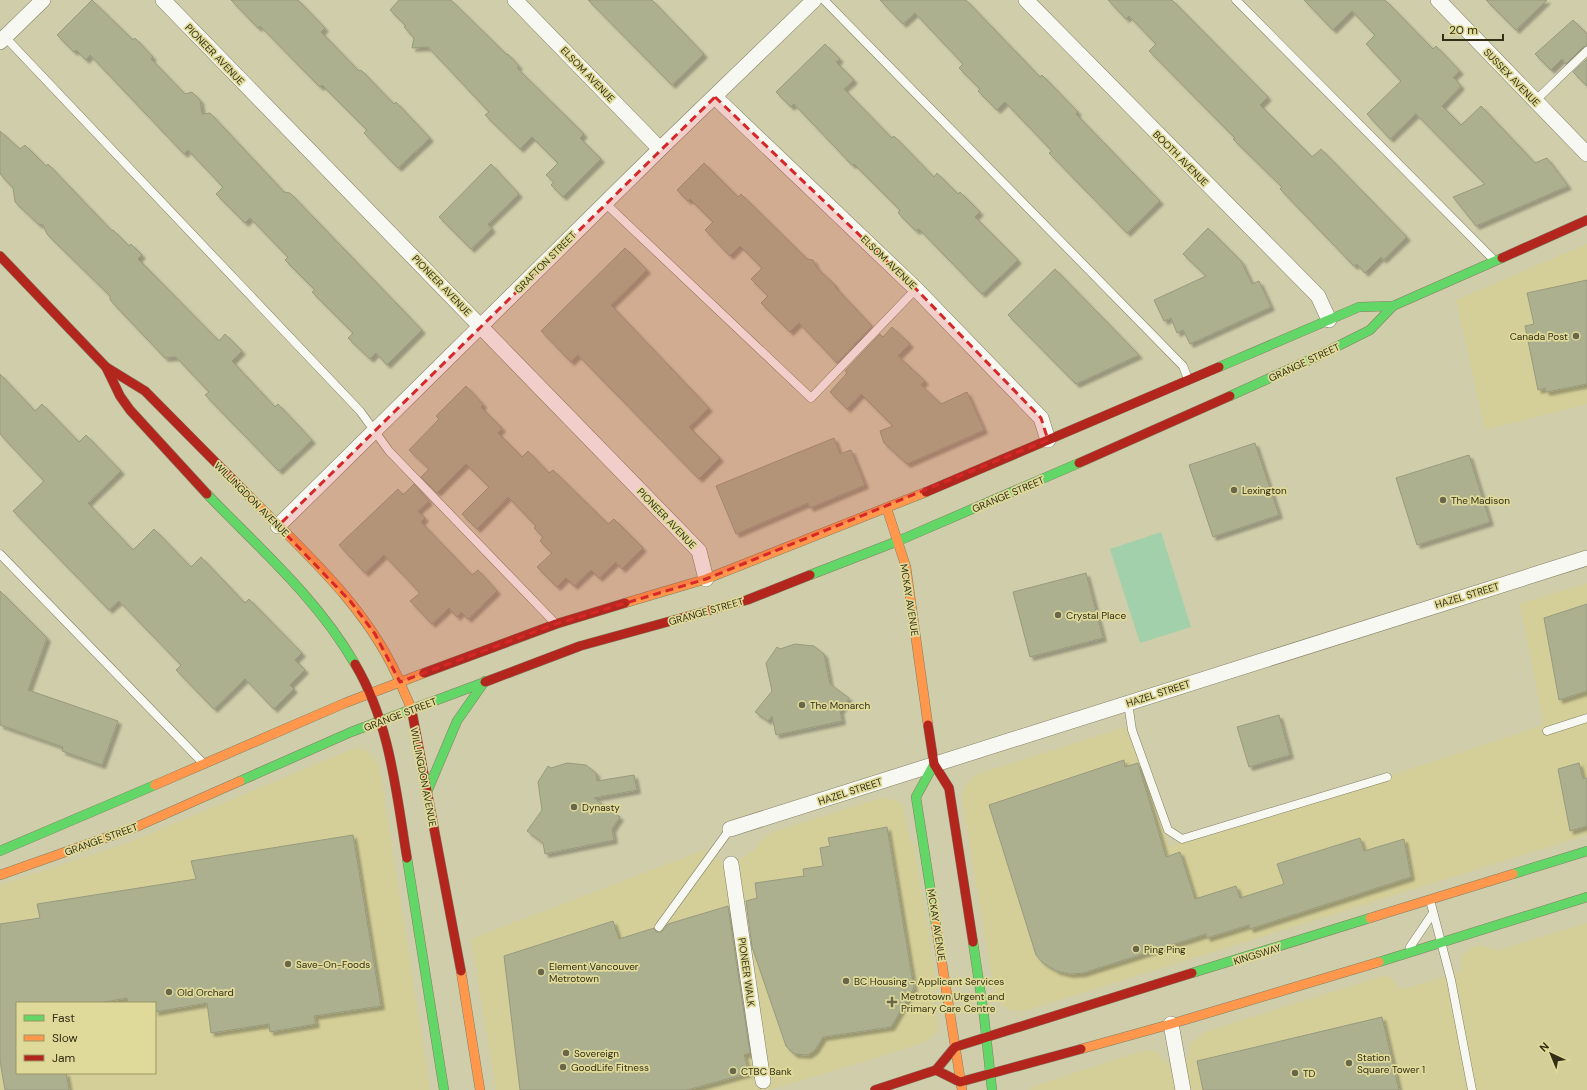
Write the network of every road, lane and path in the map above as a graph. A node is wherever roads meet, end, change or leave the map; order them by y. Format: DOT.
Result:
graph roads {
  1 [pos="43,0"];
  2 [pos="163,0"];
  3 [pos="515,0"];
  4 [pos="814,0"];
  5 [pos="824,0"];
  6 [pos="1026,0"];
  7 [pos="1236,0"];
  8 [pos="1438,0"];
  9 [pos="3,39"];
  10 [pos="1587,51"];
  11 [pos="715,97"];
  12 [pos="1535,101"];
  13 [pos="660,149"];
  14 [pos="1587,154"];
  15 [pos="605,203"];
  16 [pos="1587,220"];
  17 [pos="0,256"];
  18 [pos="1495,262"];
  19 [pos="916,289"];
  20 [pos="1393,306"];
  21 [pos="1329,320"];
  22 [pos="481,325"];
  23 [pos="106,367"];
  24 [pos="1188,380"];
  25 [pos="375,431"];
  26 [pos="1048,440"];
  27 [pos="887,509"];
  28 [pos="278,526"];
  29 [pos="898,541"];
  30 [pos="0,554"];
  31 [pos="1587,558"];
  32 [pos="706,579"];
  33 [pos="556,624"];
  34 [pos="485,681"];
  35 [pos="400,682"];
  36 [pos="372,693"];
  37 [pos="1128,703"];
  38 [pos="411,709"];
  39 [pos="1587,718"];
  40 [pos="382,721"];
  41 [pos="1547,731"];
  42 [pos="204,764"];
  43 [pos="934,764"];
  44 [pos="1387,777"];
  45 [pos="427,792"];
  46 [pos="730,828"];
  47 [pos="0,851"];
  48 [pos="1587,851"];
  49 [pos="731,864"];
  50 [pos="0,875"];
  51 [pos="1587,897"];
  52 [pos="1430,900"];
  53 [pos="1433,913"];
  54 [pos="659,927"];
  55 [pos="1442,942"];
  56 [pos="1406,953"];
  57 [pos="1171,1024"];
  58 [pos="985,1038"];
  59 [pos="955,1048"];
  60 [pos="936,1070"];
  61 [pos="991,1073"];
  62 [pos="763,1080"];
  63 [pos="961,1086"];
  64 [pos="444,1090"];
  65 [pos="480,1090"];
  66 [pos="875,1090"];
  67 [pos="992,1090"];
  68 [pos="1183,1090"];
  69 [pos="1472,1090"];
  1 -- 9 [label="street"];
  2 -- 22 [label="street, PIONEER AVENUE"];
  3 -- 13 [label="street, ELSOM AVENUE"];
  4 -- 11 [label="street, GRAFTON STREET"];
  5 -- 24 [label="lane"];
  6 -- 21 [label="street, BOOTH AVENUE"];
  7 -- 18 [label="lane"];
  8 -- 12 [label="street, SUSSEX AVENUE"];
  9 -- 25 [label="lane"];
  10 -- 12 [label="lane"];
  11 -- 13 [label="street, GRAFTON STREET"];
  11 -- 19 [label="street, ELSOM AVENUE"];
  12 -- 14 [label="street, SUSSEX AVENUE"];
  13 -- 15 [label="street, GRAFTON STREET"];
  15 -- 19 [label="lane"];
  15 -- 22 [label="street, GRAFTON STREET"];
  16 -- 18 [label="main road, GRANGE STREET"];
  17 -- 23 [label="main road, WILLINGDON AVENUE"];
  18 -- 20 [label="main road, GRANGE STREET"];
  19 -- 26 [label="street, ELSOM AVENUE"];
  20 -- 21 [label="main road, GRANGE STREET"];
  20 -- 29 [label="main road, GRANGE STREET"];
  21 -- 24 [label="main road, GRANGE STREET"];
  22 -- 25 [label="street, GRAFTON STREET"];
  22 -- 32 [label="street, PIONEER AVENUE"];
  23 -- 28 [label="main road, WILLINGDON AVENUE"];
  23 -- 36 [label="main road, WILLINGDON AVENUE"];
  24 -- 26 [label="main road, GRANGE STREET"];
  25 -- 28 [label="street, GRAFTON STREET"];
  25 -- 33 [label="lane"];
  26 -- 27 [label="main road, GRANGE STREET"];
  27 -- 29 [label="main road, MCKAY AVENUE"];
  27 -- 32 [label="main road, GRANGE STREET"];
  28 -- 35 [label="main road, WILLINGDON AVENUE"];
  29 -- 34 [label="main road, GRANGE STREET"];
  29 -- 43 [label="main road, MCKAY AVENUE"];
  30 -- 42 [label="lane"];
  31 -- 37 [label="street, HAZEL STREET"];
  32 -- 33 [label="main road, GRANGE STREET"];
  33 -- 35 [label="main road, GRANGE STREET"];
  34 -- 38 [label="main road, GRANGE STREET"];
  34 -- 45 [label="main road"];
  35 -- 36 [label="main road, GRANGE STREET"];
  35 -- 38 [label="main road, WILLINGDON AVENUE"];
  36 -- 40 [label="main road, WILLINGDON AVENUE"];
  36 -- 42 [label="main road, GRANGE STREET"];
  37 -- 43 [label="street, HAZEL STREET"];
  37 -- 44 [label="lane"];
  38 -- 40 [label="main road, GRANGE STREET"];
  38 -- 45 [label="main road, WILLINGDON AVENUE"];
  39 -- 41 [label="lane"];
  40 -- 50 [label="main road, GRANGE STREET"];
  40 -- 64 [label="main road, WILLINGDON AVENUE"];
  42 -- 47 [label="main road, GRANGE STREET"];
  43 -- 46 [label="street, HAZEL STREET"];
  43 -- 58 [label="main road, MCKAY AVENUE"];
  43 -- 59 [label="main road, MCKAY AVENUE"];
  45 -- 65 [label="main road, WILLINGDON AVENUE"];
  46 -- 54 [label="lane"];
  48 -- 52 [label="main road, KINGSWAY"];
  49 -- 62 [label="street, PIONEER WALK"];
  51 -- 55 [label="main road"];
  52 -- 53 [label="lane"];
  52 -- 58 [label="main road, KINGSWAY"];
  53 -- 55 [label="lane"];
  53 -- 56 [label="lane"];
  55 -- 56 [label="main road"];
  55 -- 69 [label="lane"];
  56 -- 57 [label="main road"];
  57 -- 61 [label="main road"];
  57 -- 68 [label="street"];
  58 -- 59 [label="main road, KINGSWAY"];
  58 -- 61 [label="main road, MCKAY AVENUE"];
  59 -- 60 [label="main road"];
  59 -- 63 [label="main road, MCKAY AVENUE"];
  60 -- 63 [label="main road"];
  60 -- 66 [label="main road"];
  61 -- 63 [label="main road"];
  61 -- 67 [label="main road, MCKAY AVENUE"];
}
